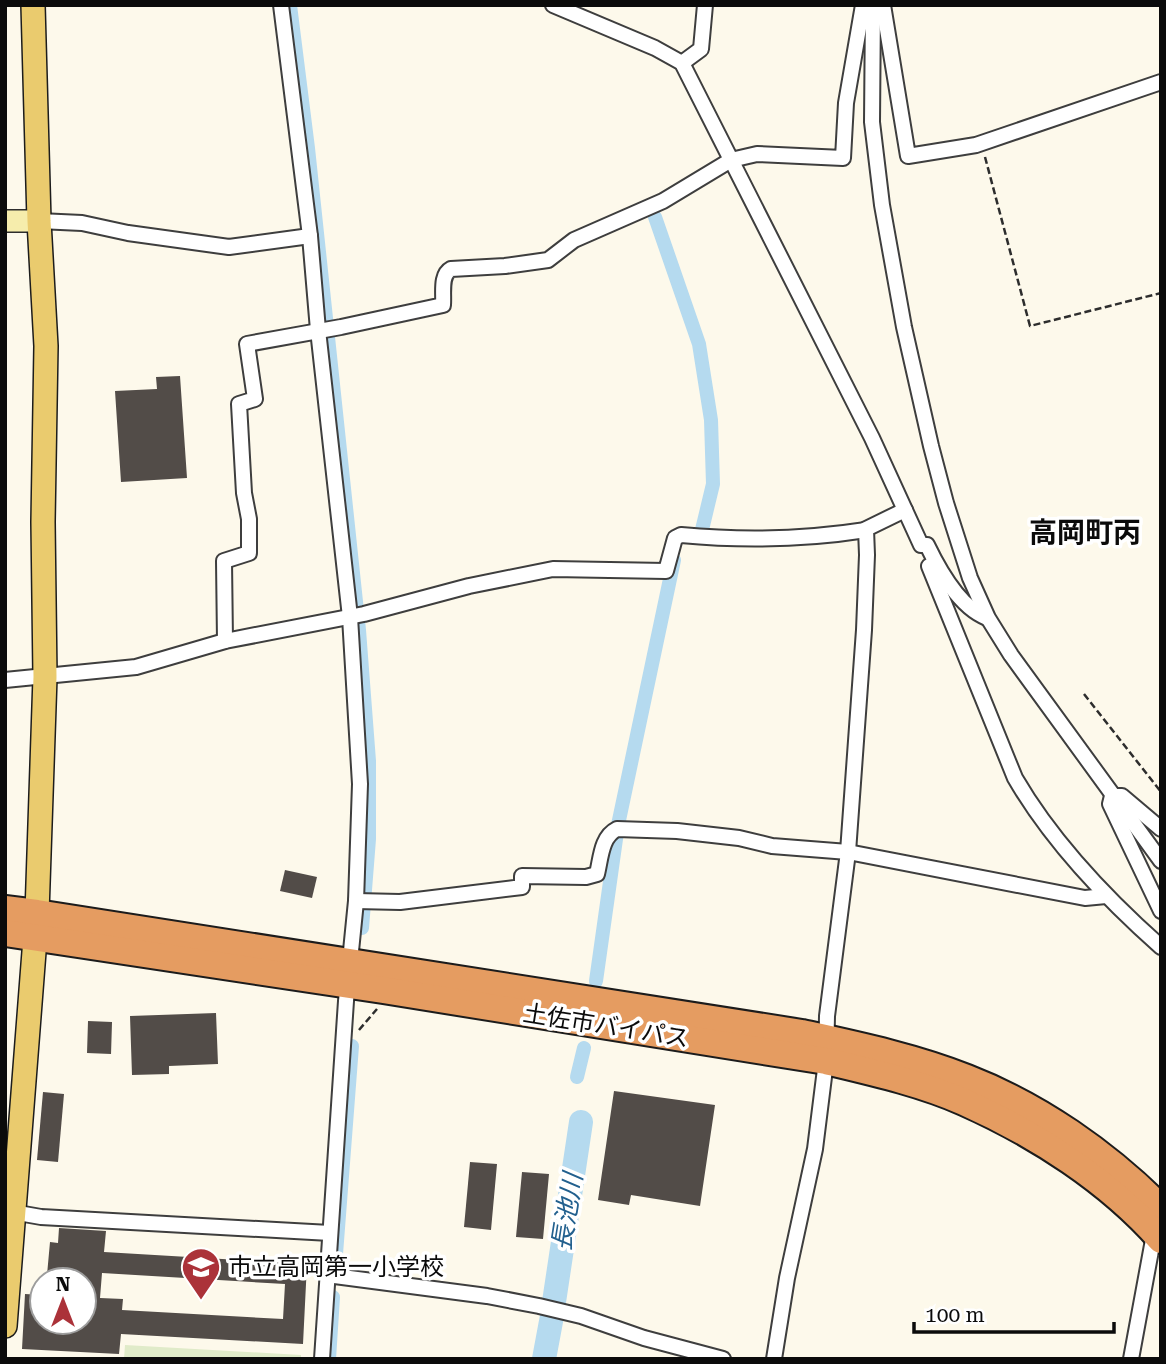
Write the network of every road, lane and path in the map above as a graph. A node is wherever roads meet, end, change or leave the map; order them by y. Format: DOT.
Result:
graph roads {
  1 [pos="33,5"];
  2 [pos="281,5"];
  3 [pos="553,5"];
  4 [pos="705,5"];
  5 [pos="863,5"];
  6 [pos="873,5"];
  7 [pos="883,5"];
  8 [pos="682,63"];
  9 [pos="1161,82"];
  10 [pos="982,143"];
  11 [pos="731,160"];
  12 [pos="5,221"];
  13 [pos="39,221"];
  14 [pos="310,236"];
  15 [pos="1161,293"];
  16 [pos="323,329"];
  17 [pos="905,510"];
  18 [pos="866,530"];
  19 [pos="921,545"];
  20 [pos="355,616"];
  21 [pos="988,618"];
  22 [pos="225,641"];
  23 [pos="45,677"];
  24 [pos="5,680"];
  25 [pos="1084,694"];
  26 [pos="1161,792"];
  27 [pos="1112,796"];
  28 [pos="1161,829"];
  29 [pos="848,852"];
  30 [pos="1161,862"];
  31 [pos="1106,896"];
  32 [pos="363,901"];
  33 [pos="5,909"];
  34 [pos="1161,911"];
  35 [pos="36,925"];
  36 [pos="5,933"];
  37 [pos="1160,945"];
  38 [pos="349,974"];
  39 [pos="825,1050"];
  40 [pos="10,1212"];
  41 [pos="1159,1218"];
  42 [pos="330,1233"];
  43 [pos="327,1275"];
  44 [pos="5,1326"];
  45 [pos="322,1359"];
  46 [pos="723,1359"];
  47 [pos="774,1359"];
  48 [pos="1131,1359"];
  1 -- 13 [label="main road"];
  2 -- 14 [label="street"];
  3 -- 8 [label="street"];
  4 -- 8 [label="street"];
  5 -- 11 [label="street"];
  6 -- 21 [label="street"];
  7 -- 10 [label="street"];
  8 -- 11 [label="street"];
  9 -- 10 [label="street"];
  10 -- 15 [label="path"];
  11 -- 16 [label="street"];
  11 -- 17 [label="street"];
  12 -- 13 [label="street"];
  13 -- 14 [label="street"];
  13 -- 23 [label="main road"];
  14 -- 16 [label="street"];
  16 -- 20 [label="street"];
  16 -- 22 [label="street"];
  17 -- 18 [label="street"];
  17 -- 19 [label="street"];
  18 -- 20 [label="street"];
  18 -- 29 [label="street"];
  19 -- 21 [label="street"];
  19 -- 31 [label="street"];
  20 -- 22 [label="street"];
  20 -- 32 [label="street"];
  21 -- 27 [label="street"];
  22 -- 23 [label="street"];
  23 -- 24 [label="street"];
  23 -- 35 [label="main road"];
  25 -- 26 [label="path"];
  27 -- 28 [label="street"];
  27 -- 30 [label="street"];
  27 -- 34 [label="street"];
  29 -- 31 [label="street"];
  29 -- 32 [label="street"];
  29 -- 39 [label="street"];
  31 -- 37 [label="street"];
  32 -- 38 [label="street"];
  33 -- 35 [label="highway, 土佐市バイパス"];
  35 -- 36 [label="highway, 土佐市バイパス"];
  35 -- 38 [label="highway, 土佐市バイパス"];
  35 -- 40 [label="main road"];
  38 -- 39 [label="highway, 土佐市バイパス"];
  38 -- 42 [label="street"];
  39 -- 41 [label="highway, 土佐市バイパス"];
  39 -- 47 [label="street"];
  40 -- 42 [label="street"];
  40 -- 44 [label="main road"];
  41 -- 48 [label="street"];
  42 -- 43 [label="street"];
  43 -- 45 [label="street"];
  43 -- 46 [label="street"];
}
